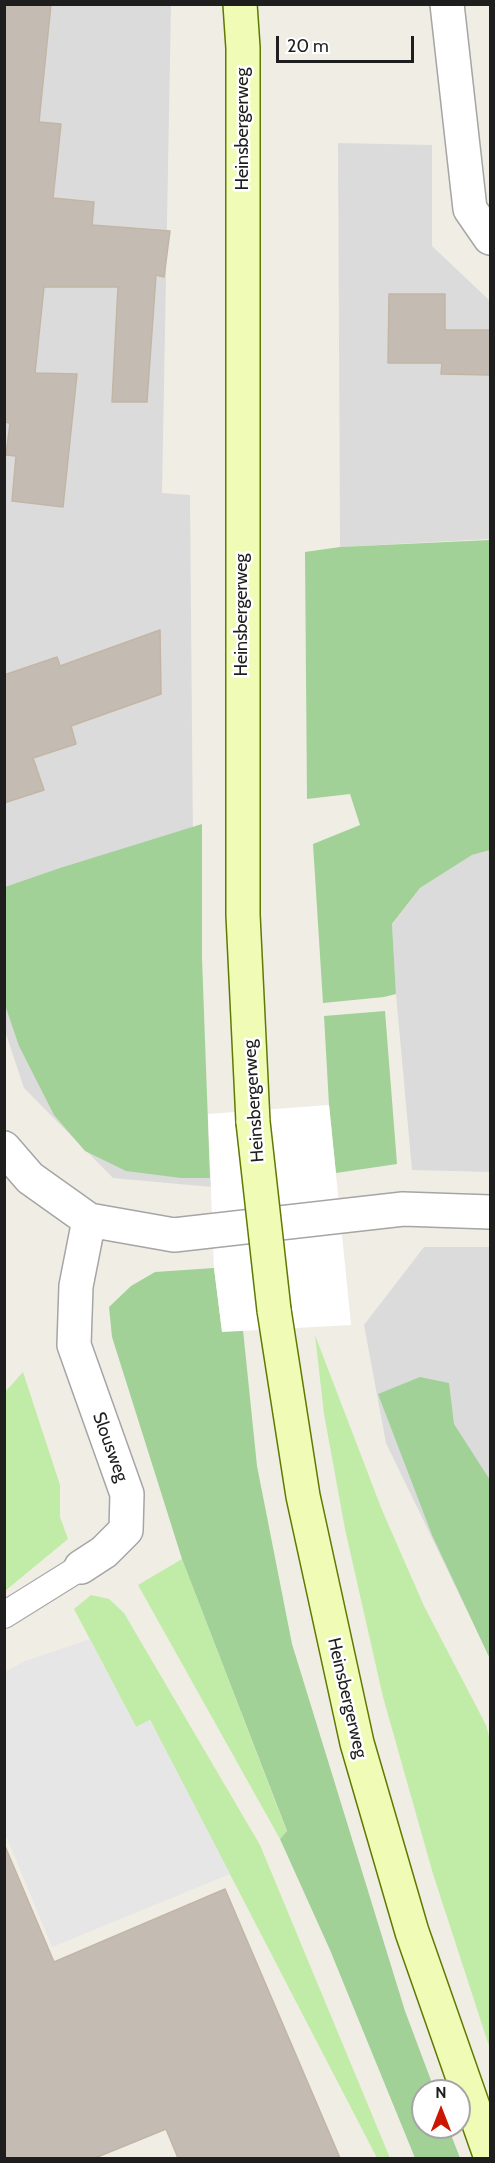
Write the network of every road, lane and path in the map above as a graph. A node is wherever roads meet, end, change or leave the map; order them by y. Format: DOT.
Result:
graph roads {
  1 [pos="240,4"];
  2 [pos="447,4"];
  3 [pos="490,238"];
  4 [pos="4,1148"];
  5 [pos="490,1212"];
  6 [pos="90,1220"];
  7 [pos="81,1567"];
  8 [pos="4,1615"];
  9 [pos="490,2155"];
  1 -- 9 [label="main road, Heinsbergerweg, bridge"];
  2 -- 3 [label="street"];
  4 -- 6 [label="street"];
  5 -- 6 [label="street"];
  6 -- 7 [label="street, Slousweg"];
  7 -- 8 [label="lane, Slousweg"];
}
